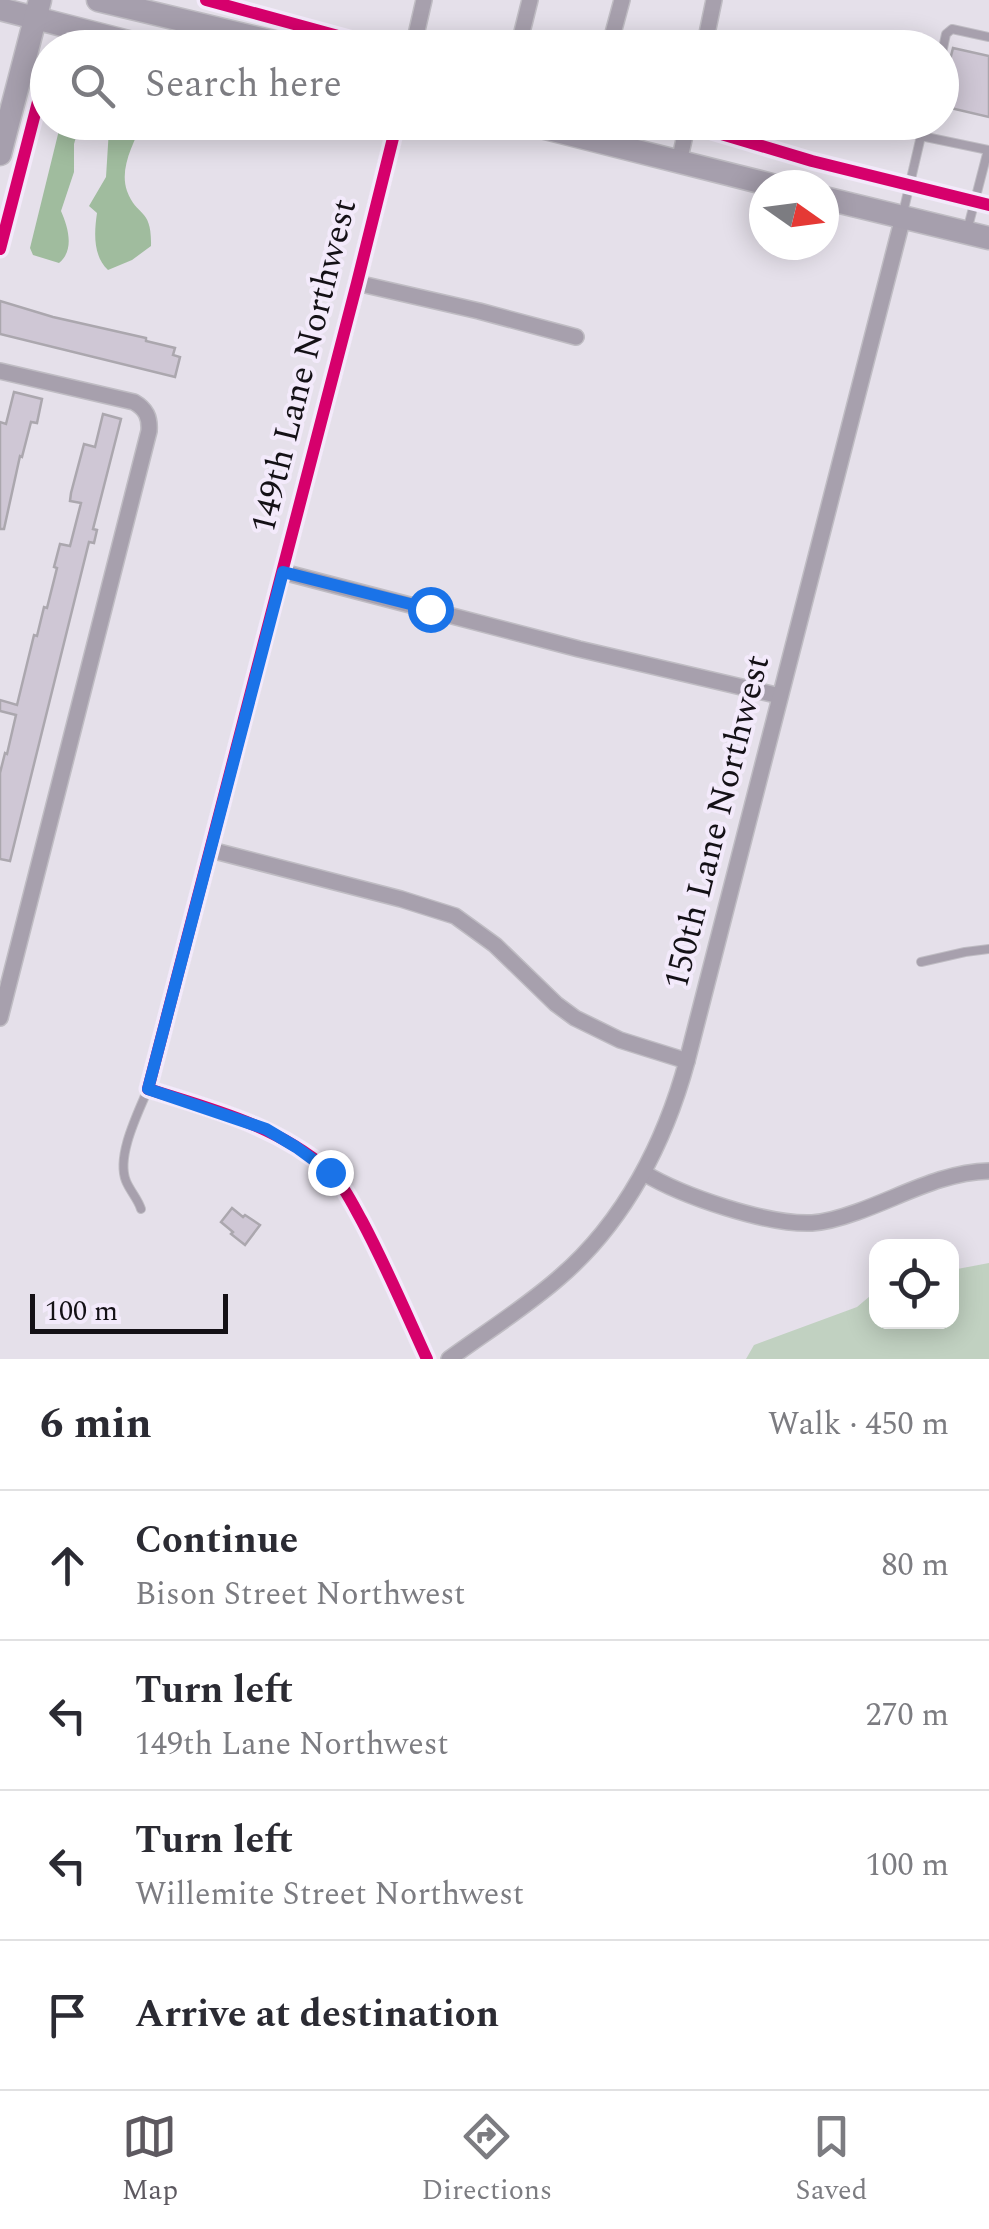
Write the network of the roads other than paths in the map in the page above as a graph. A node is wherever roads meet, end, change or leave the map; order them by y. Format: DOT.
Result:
graph roads {
  1 [pos="98,0"];
  2 [pos="424,0"];
  3 [pos="530,0"];
  4 [pos="622,0"];
  5 [pos="714,0"];
  6 [pos="38,10"];
  7 [pos="4,13"];
  8 [pos="98,30"];
  9 [pos="224,30"];
  10 [pos="417,30"];
  11 [pos="522,30"];
  12 [pos="614,30"];
  13 [pos="708,30"];
  14 [pos="959,31"];
  15 [pos="989,37"];
  16 [pos="30,40"];
  17 [pos="393,140"];
  18 [pos="593,140"];
  19 [pos="684,140"];
  20 [pos="920,140"];
  21 [pos="940,140"];
  22 [pos="0,154"];
  23 [pos="679,162"];
  24 [pos="749,179"];
  25 [pos="839,202"];
  26 [pos="902,218"];
  27 [pos="978,235"];
  28 [pos="358,283"];
  29 [pos="576,336"];
  30 [pos="0,370"];
  31 [pos="283,572"];
  32 [pos="780,696"];
  33 [pos="210,850"];
  34 [pos="989,949"];
  35 [pos="921,962"];
  36 [pos="0,1018"];
  37 [pos="687,1060"];
  38 [pos="148,1089"];
  39 [pos="989,1171"];
  40 [pos="644,1173"];
  41 [pos="141,1209"];
  42 [pos="428,1359"];
  43 [pos="448,1359"];
  1 -- 9 [label="main road"];
  2 -- 10 [label="street"];
  3 -- 11 [label="street"];
  4 -- 12 [label="street"];
  5 -- 13 [label="street"];
  6 -- 7 [label="main road"];
  6 -- 8 [label="main road"];
  14 -- 15 [label="lane"];
  16 -- 22 [label="main road"];
  17 -- 28 [label="street, 149th Lane Northwest"];
  18 -- 23 [label="main road"];
  19 -- 23 [label="street"];
  20 -- 26 [label="lane"];
  21 -- 27 [label="lane"];
  23 -- 24 [label="main road"];
  25 -- 26 [label="main road"];
  26 -- 27 [label="main road"];
  26 -- 32 [label="street, 150th Lane Northwest"];
  28 -- 29 [label="street"];
  28 -- 31 [label="street, 149th Lane Northwest"];
  30 -- 36 [label="street"];
  31 -- 32 [label="street"];
  31 -- 33 [label="street, 149th Lane Northwest"];
  32 -- 37 [label="street, 150th Lane Northwest"];
  33 -- 37 [label="street"];
  33 -- 38 [label="street, 149th Lane Northwest"];
  34 -- 35 [label="lane"];
  37 -- 40 [label="street, 150th Lane Northwest"];
  38 -- 41 [label="lane"];
  38 -- 42 [label="street"];
  39 -- 40 [label="street"];
  40 -- 43 [label="street, 150th Lane Northwest"];
}
